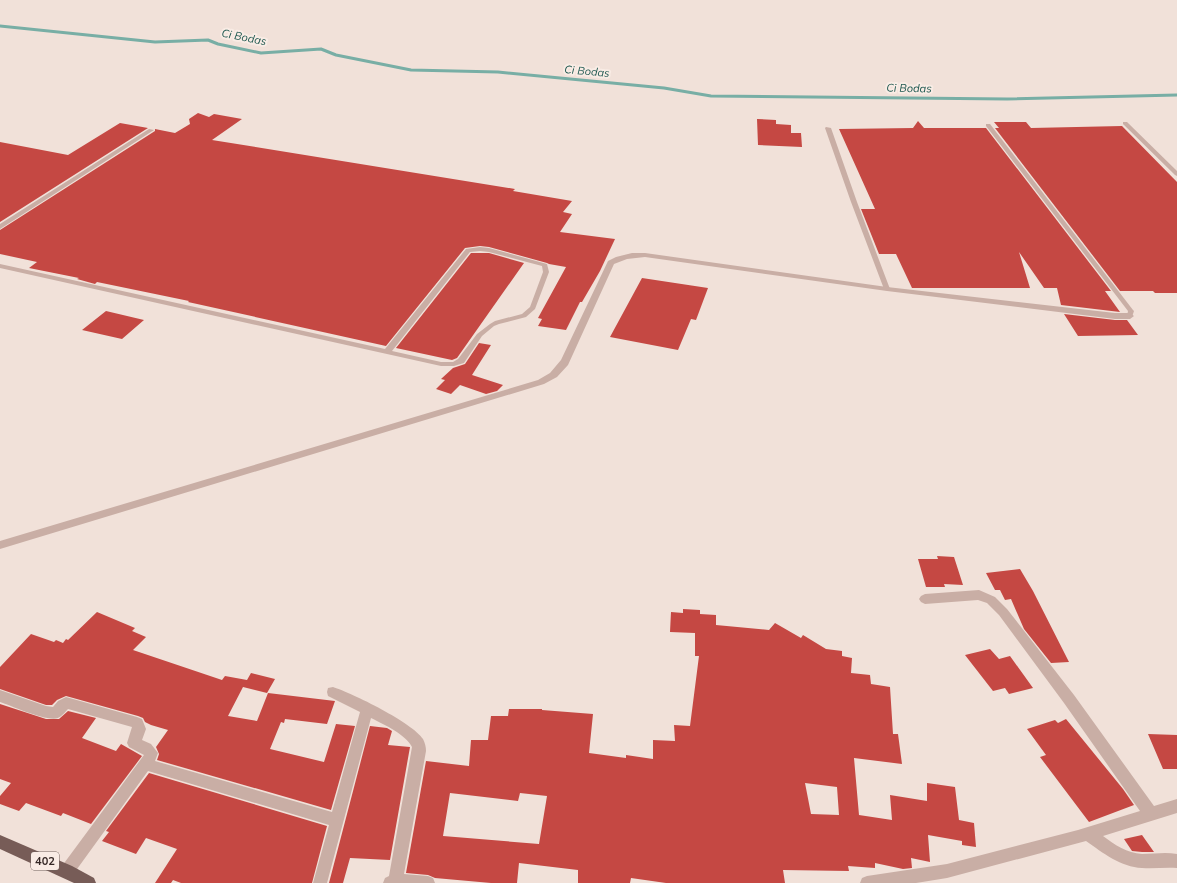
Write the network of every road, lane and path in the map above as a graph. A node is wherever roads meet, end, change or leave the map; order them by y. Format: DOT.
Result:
graph roads {
  1 [pos="1125,123"];
  2 [pos="988,125"];
  3 [pos="828,128"];
  4 [pos="152,130"];
  5 [pos="1177,174"];
  6 [pos="0,227"];
  7 [pos="0,266"];
  8 [pos="887,289"];
  9 [pos="1130,316"];
  10 [pos="386,352"];
  11 [pos="0,546"];
  12 [pos="925,599"];
  13 [pos="333,692"];
  14 [pos="0,696"];
  15 [pos="367,710"];
  16 [pos="145,764"];
  17 [pos="1177,806"];
  18 [pos="1151,814"];
  19 [pos="336,820"];
  20 [pos="1088,834"];
  21 [pos="0,842"];
  22 [pos="1177,861"];
  23 [pos="67,871"];
  24 [pos="392,882"];
  25 [pos="89,883"];
  26 [pos="320,883"];
  27 [pos="428,883"];
  28 [pos="867,883"];
  1 -- 5 [label="lane"];
  2 -- 9 [label="lane"];
  3 -- 8 [label="lane"];
  4 -- 6 [label="lane"];
  7 -- 10 [label="lane"];
  8 -- 9 [label="street"];
  8 -- 11 [label="street"];
  10 -- 10 [label="lane"];
  12 -- 18 [label="street"];
  13 -- 15 [label="street"];
  14 -- 16 [label="street"];
  15 -- 19 [label="street"];
  15 -- 24 [label="street"];
  16 -- 19 [label="street"];
  16 -- 23 [label="street"];
  17 -- 18 [label="street"];
  18 -- 20 [label="street"];
  19 -- 26 [label="street"];
  20 -- 22 [label="street"];
  20 -- 28 [label="street"];
  21 -- 23 [label="main road, 402"];
  23 -- 25 [label="main road, 402"];
  24 -- 27 [label="street"];
}
